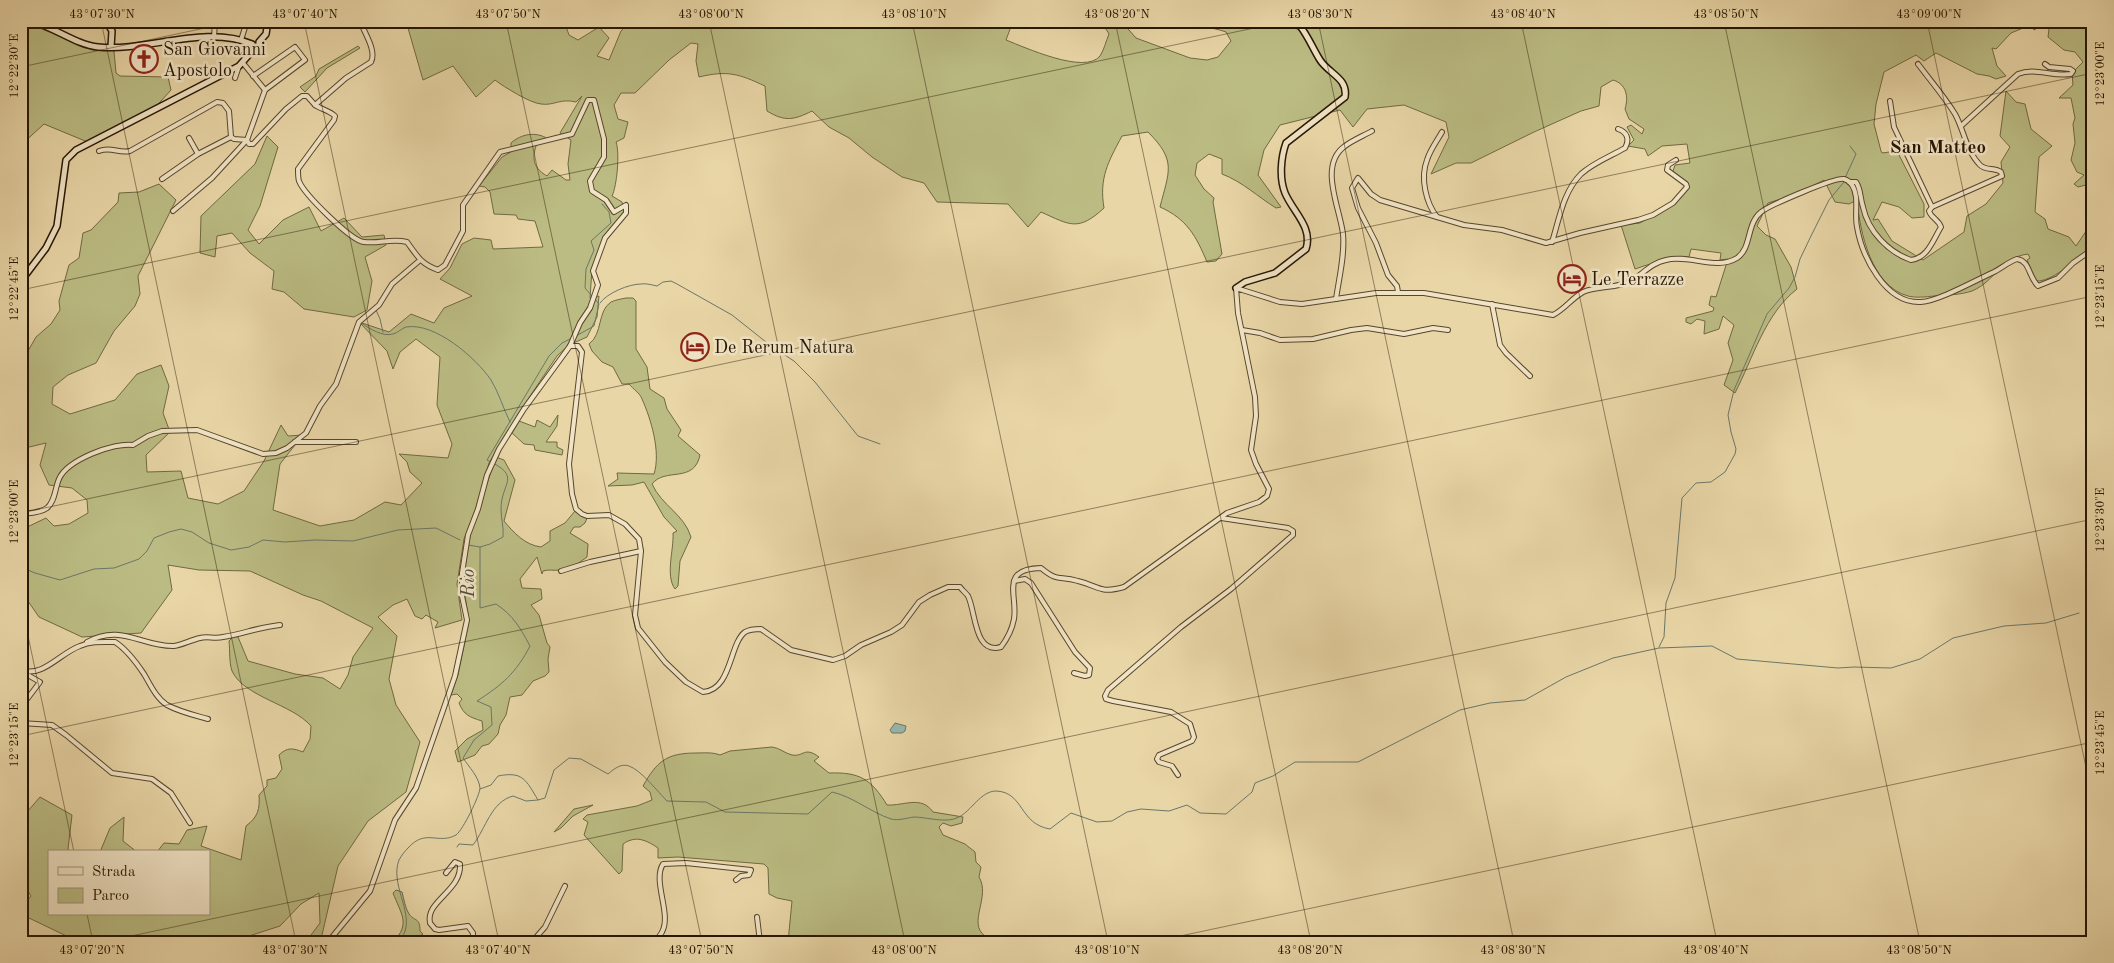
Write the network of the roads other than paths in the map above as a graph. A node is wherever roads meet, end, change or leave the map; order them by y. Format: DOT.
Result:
graph roads {
  1 [pos="30,21"];
  2 [pos="106,21"];
  3 [pos="182,21"];
  4 [pos="215,21"];
  5 [pos="247,21"];
  6 [pos="268,21"];
  7 [pos="360,21"];
  8 [pos="1276,21"];
  9 [pos="162,24"];
  10 [pos="214,38"];
  11 [pos="241,40"];
  12 [pos="111,47"];
  13 [pos="253,47"];
  14 [pos="1918,64"];
  15 [pos="2045,64"];
  16 [pos="241,65"];
  17 [pos="253,76"];
  18 [pos="235,78"];
  19 [pos="265,90"];
  20 [pos="1890,101"];
  21 [pos="315,105"];
  22 [pos="1961,126"];
  23 [pos="1618,129"];
  24 [pos="1372,131"];
  25 [pos="1442,132"];
  26 [pos="231,136"];
  27 [pos="189,138"];
  28 [pos="247,138"];
  29 [pos="99,151"];
  30 [pos="198,154"];
  31 [pos="1676,160"];
  32 [pos="162,179"];
  33 [pos="1849,182"];
  34 [pos="1932,207"];
  35 [pos="173,211"];
  36 [pos="1437,216"];
  37 [pos="1552,242"];
  38 [pos="2093,249"];
  39 [pos="420,261"];
  40 [pos="21,281"];
  41 [pos="1236,288"];
  42 [pos="1398,292"];
  43 [pos="1336,299"];
  44 [pos="1492,304"];
  45 [pos="1242,330"];
  46 [pos="1448,330"];
  47 [pos="571,343"];
  48 [pos="1530,376"];
  49 [pos="295,442"];
  50 [pos="356,442"];
  51 [pos="21,514"];
  52 [pos="1221,518"];
  53 [pos="641,551"];
  54 [pos="561,571"];
  55 [pos="1014,581"];
  56 [pos="280,625"];
  57 [pos="78,646"];
  58 [pos="21,670"];
  59 [pos="1074,673"];
  60 [pos="21,707"];
  61 [pos="208,719"];
  62 [pos="21,723"];
  63 [pos="1178,775"];
  64 [pos="190,823"];
  65 [pos="446,873"];
  66 [pos="736,880"];
  67 [pos="565,886"];
  68 [pos="757,917"];
  69 [pos="328,942"];
  70 [pos="473,942"];
  71 [pos="532,942"];
  72 [pos="654,942"];
  73 [pos="760,942"];
  1 -- 12 [label="street"];
  2 -- 12 [label="street"];
  3 -- 9 [label="street"];
  4 -- 10 [label="street"];
  5 -- 11 [label="street"];
  6 -- 13 [label="street"];
  7 -- 21 [label="street"];
  8 -- 41 [label="street"];
  10 -- 11 [label="street"];
  10 -- 12 [label="street"];
  11 -- 13 [label="street"];
  13 -- 16 [label="street"];
  14 -- 22 [label="street"];
  15 -- 22 [label="street"];
  16 -- 17 [label="street"];
  16 -- 18 [label="street"];
  16 -- 40 [label="street"];
  17 -- 19 [label="street"];
  17 -- 19 [label="street"];
  19 -- 28 [label="street"];
  20 -- 34 [label="street"];
  21 -- 28 [label="street"];
  21 -- 39 [label="street"];
  22 -- 34 [label="street"];
  23 -- 37 [label="street"];
  24 -- 43 [label="street"];
  25 -- 36 [label="street"];
  26 -- 28 [label="street"];
  26 -- 29 [label="street"];
  26 -- 30 [label="street"];
  27 -- 30 [label="street"];
  28 -- 35 [label="street"];
  30 -- 32 [label="street"];
  31 -- 37 [label="street"];
  33 -- 34 [label="street"];
  33 -- 38 [label="street"];
  33 -- 44 [label="street"];
  36 -- 37 [label="street"];
  36 -- 42 [label="street"];
  39 -- 47 [label="street"];
  39 -- 49 [label="street"];
  41 -- 43 [label="street"];
  41 -- 45 [label="street"];
  42 -- 43 [label="street"];
  42 -- 44 [label="street"];
  44 -- 48 [label="street"];
  45 -- 46 [label="street"];
  45 -- 52 [label="street"];
  47 -- 53 [label="street"];
  47 -- 69 [label="street"];
  49 -- 50 [label="street"];
  49 -- 51 [label="street"];
  52 -- 55 [label="street"];
  52 -- 63 [label="street"];
  53 -- 54 [label="street"];
  53 -- 55 [label="street"];
  55 -- 59 [label="street"];
  56 -- 57 [label="street"];
  57 -- 58 [label="street"];
  57 -- 61 [label="street"];
  58 -- 60 [label="street"];
  62 -- 64 [label="street"];
  65 -- 70 [label="street"];
  66 -- 72 [label="street"];
  67 -- 71 [label="street"];
  68 -- 73 [label="street"];
}
